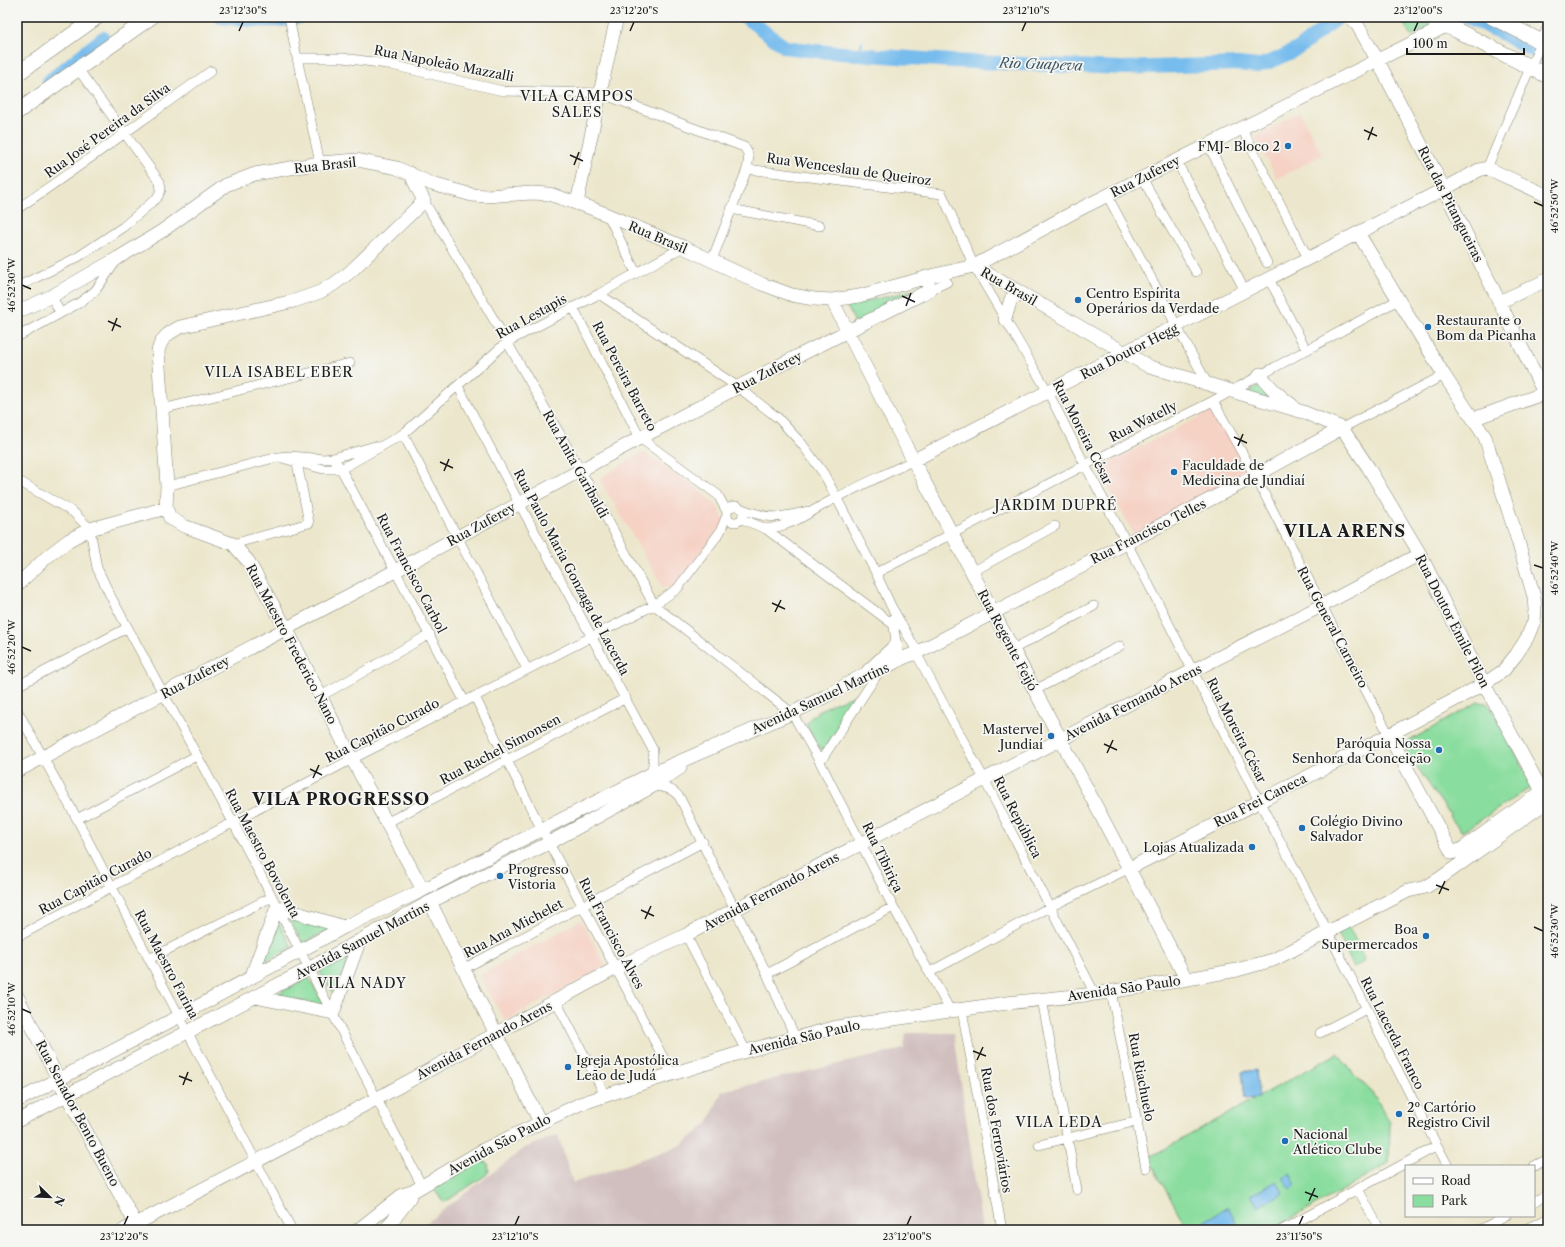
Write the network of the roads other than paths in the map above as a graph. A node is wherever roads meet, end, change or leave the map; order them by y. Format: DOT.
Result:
graph roads {
  1 [pos="97,17"];
  2 [pos="151,17"];
  3 [pos="617,17"];
  4 [pos="1351,17"];
  5 [pos="1426,17"];
  6 [pos="1492,17"];
  7 [pos="290,21"];
  8 [pos="1446,26"];
  9 [pos="1548,26"];
  10 [pos="1543,44"];
  11 [pos="297,58"];
  12 [pos="1378,61"];
  13 [pos="1531,64"];
  14 [pos="78,69"];
  15 [pos="211,71"];
  16 [pos="17,74"];
  17 [pos="1548,76"];
  18 [pos="600,93"];
  19 [pos="17,112"];
  20 [pos="1241,128"];
  21 [pos="124,133"];
  22 [pos="1208,144"];
  23 [pos="1176,160"];
  24 [pos="320,163"];
  25 [pos="1487,168"];
  26 [pos="747,169"];
  27 [pos="410,173"];
  28 [pos="1142,178"];
  29 [pos="1444,189"];
  30 [pos="1107,195"];
  31 [pos="1548,196"];
  32 [pos="424,202"];
  33 [pos="577,202"];
  34 [pos="17,209"];
  35 [pos="731,209"];
  36 [pos="608,215"];
  37 [pos="820,226"];
  38 [pos="1358,232"];
  39 [pos="683,247"];
  40 [pos="118,258"];
  41 [pos="1308,258"];
  42 [pos="712,260"];
  43 [pos="1267,263"];
  44 [pos="974,266"];
  45 [pos="1196,272"];
  46 [pos="636,273"];
  47 [pos="926,278"];
  48 [pos="1269,279"];
  49 [pos="1548,280"];
  50 [pos="947,282"];
  51 [pos="17,288"];
  52 [pos="930,290"];
  53 [pos="1245,291"];
  54 [pos="599,294"];
  55 [pos="52,296"];
  56 [pos="1028,297"];
  57 [pos="832,300"];
  58 [pos="1398,300"];
  59 [pos="1499,302"];
  60 [pos="573,307"];
  61 [pos="17,312"];
  62 [pos="60,313"];
  63 [pos="1005,319"];
  64 [pos="1176,326"];
  65 [pos="848,331"];
  66 [pos="17,337"];
  67 [pos="507,342"];
  68 [pos="1306,349"];
  69 [pos="1125,353"];
  70 [pos="350,363"];
  71 [pos="1260,374"];
  72 [pos="1444,375"];
  73 [pos="1207,383"];
  74 [pos="458,386"];
  75 [pos="738,387"];
  76 [pos="1231,391"];
  77 [pos="1048,392"];
  78 [pos="1546,393"];
  79 [pos="1213,400"];
  80 [pos="162,409"];
  81 [pos="1304,412"];
  82 [pos="1473,419"];
  83 [pos="1342,428"];
  84 [pos="402,434"];
  85 [pos="640,438"];
  86 [pos="388,442"];
  87 [pos="278,457"];
  88 [pos="333,458"];
  89 [pos="914,460"];
  90 [pos="297,463"];
  91 [pos="1085,465"];
  92 [pos="341,468"];
  93 [pos="581,471"];
  94 [pos="1255,476"];
  95 [pos="17,480"];
  96 [pos="167,486"];
  97 [pos="718,495"];
  98 [pos="836,498"];
  99 [pos="519,503"];
  100 [pos="166,508"];
  101 [pos="813,510"];
  102 [pos="727,514"];
  103 [pos="740,514"];
  104 [pos="1055,526"];
  105 [pos="90,529"];
  106 [pos="766,529"];
  107 [pos="720,532"];
  108 [pos="952,534"];
  109 [pos="457,536"];
  110 [pos="1127,543"];
  111 [pos="233,544"];
  112 [pos="1420,554"];
  113 [pos="395,571"];
  114 [pos="972,572"];
  115 [pos="876,573"];
  116 [pos="17,585"];
  117 [pos="654,605"];
  118 [pos="891,606"];
  119 [pos="1094,606"];
  120 [pos="1321,606"];
  121 [pos="993,612"];
  122 [pos="894,625"];
  123 [pos="127,628"];
  124 [pos="286,628"];
  125 [pos="430,634"];
  126 [pos="591,636"];
  127 [pos="910,639"];
  128 [pos="896,643"];
  129 [pos="1120,646"];
  130 [pos="1013,650"];
  131 [pos="916,653"];
  132 [pos="903,658"];
  133 [pos="527,669"];
  134 [pos="880,670"];
  135 [pos="1192,671"];
  136 [pos="867,673"];
  137 [pos="1484,684"];
  138 [pos="17,686"];
  139 [pos="1035,690"];
  140 [pos="164,693"];
  141 [pos="321,696"];
  142 [pos="475,697"];
  143 [pos="626,698"];
  144 [pos="465,702"];
  145 [pos="17,710"];
  146 [pos="792,713"];
  147 [pos="1389,735"];
  148 [pos="1061,739"];
  149 [pos="196,756"];
  150 [pos="42,757"];
  151 [pos="352,759"];
  152 [pos="506,760"];
  153 [pos="820,762"];
  154 [pos="17,771"];
  155 [pos="984,779"];
  156 [pos="652,780"];
  157 [pos="1546,793"];
  158 [pos="1259,801"];
  159 [pos="77,819"];
  160 [pos="233,822"];
  161 [pos="386,823"];
  162 [pos="542,830"];
  163 [pos="702,842"];
  164 [pos="549,843"];
  165 [pos="862,843"];
  166 [pos="1452,853"];
  167 [pos="1130,868"];
  168 [pos="111,886"];
  169 [pos="423,890"];
  170 [pos="1408,892"];
  171 [pos="275,902"];
  172 [pos="430,902"];
  173 [pos="582,906"];
  174 [pos="893,907"];
  175 [pos="1050,907"];
  176 [pos="736,909"];
  177 [pos="344,927"];
  178 [pos="1328,932"];
  179 [pos="686,935"];
  180 [pos="17,937"];
  181 [pos="359,942"];
  182 [pos="300,950"];
  183 [pos="149,959"];
  184 [pos="310,968"];
  185 [pos="616,968"];
  186 [pos="463,969"];
  187 [pos="930,972"];
  188 [pos="767,974"];
  189 [pos="251,978"];
  190 [pos="1186,979"];
  191 [pos="1112,991"];
  192 [pos="1095,994"];
  193 [pos="17,996"];
  194 [pos="255,997"];
  195 [pos="1042,999"];
  196 [pos="556,1001"];
  197 [pos="1366,1009"];
  198 [pos="956,1011"];
  199 [pos="333,1013"];
  200 [pos="180,1016"];
  201 [pos="188,1031"];
  202 [pos="1320,1033"];
  203 [pos="495,1034"];
  204 [pos="795,1037"];
  205 [pos="746,1051"];
  206 [pos="672,1074"];
  207 [pos="58,1078"];
  208 [pos="67,1095"];
  209 [pos="605,1095"];
  210 [pos="376,1099"];
  211 [pos="17,1101"];
  212 [pos="17,1121"];
  213 [pos="1138,1121"];
  214 [pos="540,1122"];
  215 [pos="1067,1137"];
  216 [pos="1039,1145"];
  217 [pos="1437,1146"];
  218 [pos="1548,1159"];
  219 [pos="257,1160"];
  220 [pos="1447,1165"];
  221 [pos="1535,1166"];
  222 [pos="1146,1168"];
  223 [pos="417,1189"];
  224 [pos="1358,1189"];
  225 [pos="1077,1190"];
  226 [pos="1548,1194"];
  227 [pos="1535,1201"];
  228 [pos="1504,1217"];
  229 [pos="138,1227"];
  230 [pos="1299,1227"];
  231 [pos="124,1230"];
  232 [pos="292,1230"];
  233 [pos="358,1230"];
  234 [pos="385,1230"];
  235 [pos="1002,1230"];
  236 [pos="1282,1230"];
  237 [pos="1380,1230"];
  238 [pos="1480,1230"];
  1 -- 16 [label="main road"];
  2 -- 14 [label="main road"];
  3 -- 18 [label="main road"];
  4 -- 12 [label="main road, Rua das Pitangueiras"];
  5 -- 8 [label="main road"];
  6 -- 10 [label="main road"];
  7 -- 11 [label="street"];
  8 -- 12 [label="main road, Rua Zuferey"];
  8 -- 13 [label="main road"];
  9 -- 10 [label="street"];
  10 -- 13 [label="street"];
  11 -- 18 [label="street, Rua Napoleão Mazzalli"];
  11 -- 24 [label="street"];
  12 -- 20 [label="main road, Rua Zuferey"];
  12 -- 29 [label="main road, Rua das Pitangueiras"];
  13 -- 17 [label="main road"];
  13 -- 25 [label="street"];
  14 -- 19 [label="main road"];
  14 -- 21 [label="street"];
  15 -- 21 [label="street, Rua José Pereira da Silva"];
  18 -- 26 [label="street, Rua Napoleão Mazzalli"];
  18 -- 33 [label="main road"];
  20 -- 22 [label="main road, Rua Zuferey"];
  20 -- 41 [label="street"];
  21 -- 34 [label="street, Rua José Pereira da Silva"];
  21 -- 51 [label="street"];
  22 -- 23 [label="main road, Rua Zuferey"];
  22 -- 43 [label="street"];
  23 -- 28 [label="main road, Rua Zuferey"];
  23 -- 53 [label="street"];
  24 -- 27 [label="main road, Rua Brasil"];
  24 -- 40 [label="main road, Rua Brasil"];
  25 -- 29 [label="main road, Rua Doutor Hegg"];
  25 -- 31 [label="main road"];
  26 -- 35 [label="street"];
  26 -- 44 [label="street, Rua Wenceslau de Queiroz"];
  27 -- 32 [label="main road, Rua Anita Garibaldi"];
  27 -- 33 [label="main road, Rua Brasil"];
  28 -- 30 [label="main road, Rua Zuferey"];
  28 -- 45 [label="street"];
  29 -- 38 [label="main road, Rua Doutor Hegg"];
  29 -- 59 [label="main road, Rua das Pitangueiras"];
  30 -- 44 [label="main road, Rua Zuferey"];
  30 -- 64 [label="street"];
  32 -- 67 [label="street, Rua Anita Garibaldi"];
  32 -- 80 [label="main road"];
  33 -- 36 [label="main road, Rua Brasil"];
  35 -- 37 [label="street"];
  35 -- 42 [label="street"];
  36 -- 39 [label="main road, Rua Brasil"];
  36 -- 46 [label="street"];
  38 -- 41 [label="main road, Rua Doutor Hegg"];
  38 -- 58 [label="main road, Rua Frei Caneca"];
  39 -- 42 [label="main road, Rua Brasil"];
  39 -- 46 [label="street, Rua Lestapis"];
  40 -- 55 [label="main road, Rua Brasil"];
  40 -- 62 [label="street"];
  41 -- 48 [label="main road, Rua Doutor Hegg"];
  42 -- 57 [label="main road, Rua Brasil"];
  44 -- 47 [label="main road, Rua Brasil"];
  44 -- 56 [label="main road, Rua Brasil"];
  44 -- 63 [label="street, Rua Moreira César"];
  46 -- 54 [label="street, Rua Lestapis"];
  47 -- 52 [label="main road"];
  47 -- 57 [label="main road, Rua Brasil"];
  48 -- 53 [label="main road, Rua Doutor Hegg"];
  48 -- 68 [label="street"];
  49 -- 59 [label="main road"];
  50 -- 52 [label="street, Rua Zuferey"];
  52 -- 65 [label="main road, Rua Zuferey"];
  53 -- 64 [label="main road, Rua Doutor Hegg"];
  54 -- 60 [label="street, Rua Lestapis"];
  54 -- 75 [label="street"];
  55 -- 61 [label="main road, Rua Brasil"];
  55 -- 62 [label="street"];
  56 -- 63 [label="main road"];
  56 -- 69 [label="main road, Rua Brasil"];
  57 -- 65 [label="main road, Rua Regente Feijó"];
  58 -- 68 [label="street, Rua Watelly"];
  58 -- 72 [label="main road, Rua Frei Caneca"];
  59 -- 78 [label="main road, Rua das Pitangueiras"];
  60 -- 67 [label="street, Rua Lestapis"];
  60 -- 85 [label="street, Rua Pereira Barreto"];
  62 -- 66 [label="street"];
  63 -- 77 [label="street, Rua Moreira César"];
  64 -- 69 [label="main road, Rua Doutor Hegg"];
  64 -- 73 [label="street"];
  65 -- 75 [label="main road, Rua Zuferey"];
  65 -- 89 [label="main road, Rua Regente Feijó"];
  67 -- 74 [label="street, Rua Lestapis"];
  67 -- 93 [label="street, Rua Anita Garibaldi"];
  68 -- 71 [label="street, Rua Watelly"];
  69 -- 73 [label="main road, Rua Brasil"];
  69 -- 77 [label="main road, Rua Doutor Hegg"];
  70 -- 80 [label="street"];
  71 -- 76 [label="street, Rua Watelly"];
  71 -- 81 [label="main road"];
  72 -- 82 [label="main road, Rua Frei Caneca"];
  72 -- 83 [label="street, Rua Francisco Telles"];
  73 -- 76 [label="main road, Rua Brasil"];
  74 -- 84 [label="street, Rua Lestapis"];
  74 -- 99 [label="street, Rua Paulo Maria Gonzaga de Lacerda"];
  75 -- 85 [label="main road, Rua Zuferey"];
  75 -- 98 [label="street"];
  76 -- 79 [label="street, Rua Watelly"];
  76 -- 81 [label="main road, Rua Brasil"];
  77 -- 89 [label="main road, Rua Doutor Hegg"];
  77 -- 91 [label="street, Rua Moreira César"];
  78 -- 82 [label="main road"];
  79 -- 91 [label="street, Rua Watelly"];
  79 -- 94 [label="street, Rua General Carneiro"];
  80 -- 96 [label="main road"];
  81 -- 83 [label="main road"];
  82 -- 137 [label="main road, Rua Frei Caneca"];
  83 -- 94 [label="main road, Rua Francisco Telles"];
  83 -- 112 [label="main road, Rua Doutor Emile Pilon"];
  84 -- 86 [label="street, Rua Lestapis"];
  84 -- 109 [label="street"];
  85 -- 93 [label="main road, Rua Zuferey"];
  85 -- 97 [label="street, Rua Pereira Barreto"];
  86 -- 88 [label="street, Rua Lestapis"];
  86 -- 92 [label="street, Rua Lestapis"];
  87 -- 88 [label="street, Rua Lestapis"];
  87 -- 90 [label="street, Rua Lestapis"];
  87 -- 96 [label="street, Rua Lestapis"];
  88 -- 92 [label="street, Rua Francisco Carbol"];
  89 -- 98 [label="street, Rua Doutor Hegg"];
  89 -- 108 [label="main road, Rua Regente Feijó"];
  90 -- 92 [label="street, Rua Lestapis"];
  90 -- 111 [label="street"];
  91 -- 108 [label="street, Rua Watelly"];
  91 -- 110 [label="street, Rua Moreira César"];
  92 -- 113 [label="street, Rua Francisco Carbol"];
  93 -- 99 [label="main road, Rua Zuferey"];
  93 -- 117 [label="street, Rua Anita Garibaldi"];
  94 -- 110 [label="main road, Rua Francisco Telles"];
  94 -- 120 [label="street, Rua General Carneiro"];
  95 -- 105 [label="street"];
  96 -- 100 [label="main road"];
  97 -- 102 [label="street, Rua Pereira Barreto"];
  97 -- 103 [label="street, Rua Pereira Barreto"];
  98 -- 101 [label="street, Rua Doutor Hegg"];
  98 -- 115 [label="street"];
  99 -- 109 [label="main road, Rua Zuferey"];
  99 -- 126 [label="street, Rua Paulo Maria Gonzaga de Lacerda"];
  100 -- 105 [label="main road"];
  100 -- 111 [label="main road, Rua Maestro Frederico Nano"];
  101 -- 103 [label="street, Rua Doutor Hegg"];
  101 -- 106 [label="street, Rua Doutor Hegg"];
  102 -- 103 [label="street"];
  102 -- 103 [label="street"];
  102 -- 107 [label="street"];
  103 -- 106 [label="street, Rua Pereira Barreto"];
  103 -- 107 [label="street"];
  104 -- 114 [label="street"];
  105 -- 116 [label="main road"];
  105 -- 123 [label="street, Rua Maestro Bovolenta"];
  106 -- 122 [label="street, Rua Pereira Barreto"];
  107 -- 117 [label="street, Rua Capitão Curado"];
  108 -- 114 [label="main road, Rua Regente Feijó"];
  108 -- 115 [label="street, Rua Watelly"];
  109 -- 113 [label="main road, Rua Zuferey"];
  109 -- 133 [label="street"];
  110 -- 121 [label="main road, Rua Francisco Telles"];
  110 -- 135 [label="street, Rua Moreira César"];
  111 -- 124 [label="main road, Rua Maestro Frederico Nano"];
  112 -- 120 [label="main road, Avenida Fernando Arens"];
  112 -- 137 [label="main road, Rua Doutor Emile Pilon"];
  113 -- 124 [label="main road, Rua Zuferey"];
  113 -- 125 [label="street, Rua Francisco Carbol"];
  114 -- 121 [label="main road, Rua Regente Feijó"];
  115 -- 118 [label="street"];
  117 -- 126 [label="street, Rua Capitão Curado"];
  117 -- 146 [label="street, Rua Anita Garibaldi"];
  118 -- 122 [label="street"];
  118 -- 127 [label="street, Rua República"];
  119 -- 130 [label="street"];
  120 -- 135 [label="main road, Avenida Fernando Arens"];
  120 -- 147 [label="street, Rua General Carneiro"];
  121 -- 130 [label="main road, Rua Regente Feijó"];
  121 -- 131 [label="main road, Rua Francisco Telles"];
  122 -- 128 [label="street"];
  123 -- 138 [label="street"];
  123 -- 140 [label="street, Rua Maestro Bovolenta"];
  124 -- 140 [label="main road, Rua Zuferey"];
  124 -- 141 [label="main road, Rua Maestro Frederico Nano"];
  125 -- 141 [label="street"];
  125 -- 144 [label="street, Rua Francisco Carbol"];
  126 -- 133 [label="street, Rua Capitão Curado"];
  126 -- 143 [label="street, Rua Paulo Maria Gonzaga de Lacerda"];
  127 -- 128 [label="street"];
  127 -- 131 [label="street, Rua República"];
  128 -- 132 [label="street"];
  128 -- 136 [label="main road"];
  129 -- 139 [label="street"];
  130 -- 139 [label="main road, Rua Regente Feijó"];
  131 -- 132 [label="main road, Avenida Samuel Martins"];
  131 -- 155 [label="street, Rua República"];
  132 -- 134 [label="main road, Avenida Samuel Martins"];
  133 -- 142 [label="street, Rua Capitão Curado"];
  134 -- 136 [label="main road, Avenida Samuel Martins"];
  134 -- 153 [label="street"];
  135 -- 148 [label="main road, Avenida Fernando Arens"];
  135 -- 158 [label="street, Rua Moreira César"];
  136 -- 146 [label="main road, Avenida Samuel Martins"];
  137 -- 147 [label="main road, Rua Frei Caneca"];
  137 -- 157 [label="main road, Rua Doutor Emile Pilon"];
  139 -- 148 [label="main road, Rua Regente Feijó"];
  140 -- 149 [label="street, Rua Maestro Bovolenta"];
  140 -- 150 [label="main road, Rua Zuferey"];
  141 -- 151 [label="main road, Rua Maestro Frederico Nano"];
  142 -- 144 [label="street, Rua Capitão Curado"];
  142 -- 152 [label="street, Rua Francisco Alves"];
  143 -- 152 [label="street, Rua Rachel Simonsen"];
  143 -- 156 [label="street, Rua Paulo Maria Gonzaga de Lacerda"];
  144 -- 151 [label="street, Rua Capitão Curado"];
  145 -- 150 [label="street, Rua Maestro Farina"];
  146 -- 153 [label="street, Rua Tibiriça"];
  146 -- 156 [label="main road, Avenida Samuel Martins"];
  147 -- 158 [label="main road, Rua Frei Caneca"];
  147 -- 166 [label="main road, Rua General Carneiro"];
  148 -- 155 [label="main road, Avenida Fernando Arens"];
  148 -- 167 [label="main road, Rua Regente Feijó"];
  149 -- 159 [label="street"];
  149 -- 160 [label="street, Rua Maestro Bovolenta"];
  150 -- 154 [label="main road, Rua Zuferey"];
  150 -- 159 [label="street, Rua Maestro Farina"];
  151 -- 160 [label="street, Rua Capitão Curado"];
  151 -- 161 [label="main road, Rua Maestro Frederico Nano"];
  152 -- 161 [label="street, Rua Rachel Simonsen"];
  152 -- 162 [label="street, Rua Francisco Alves"];
  153 -- 165 [label="street, Rua Tibiriça"];
  155 -- 165 [label="main road, Avenida Fernando Arens"];
  155 -- 175 [label="street, Rua República"];
  156 -- 162 [label="main road, Avenida Samuel Martins"];
  156 -- 163 [label="street"];
  156 -- 164 [label="main road, Avenida Samuel Martins"];
  157 -- 166 [label="main road"];
  157 -- 170 [label="main road"];
  158 -- 167 [label="main road, Rua Frei Caneca"];
  158 -- 178 [label="street, Rua Moreira César"];
  159 -- 168 [label="street, Rua Maestro Farina"];
  160 -- 168 [label="street, Rua Capitão Curado"];
  160 -- 171 [label="street, Rua Maestro Bovolenta"];
  161 -- 169 [label="main road, Rua Maestro Frederico Nano"];
  162 -- 164 [label="street, Rua Francisco Alves"];
  162 -- 169 [label="main road, Avenida Samuel Martins"];
  163 -- 173 [label="street, Rua Ana Michelet"];
  163 -- 176 [label="street"];
  164 -- 172 [label="main road, Avenida Samuel Martins"];
  164 -- 173 [label="street, Rua Francisco Alves"];
  165 -- 174 [label="street, Rua Tibiriça"];
  165 -- 176 [label="main road, Avenida Fernando Arens"];
  166 -- 170 [label="main road"];
  167 -- 175 [label="street, Rua Frei Caneca"];
  167 -- 190 [label="main road, Rua Regente Feijó"];
  168 -- 180 [label="street, Rua Capitão Curado"];
  168 -- 183 [label="street, Rua Maestro Farina"];
  169 -- 177 [label="main road, Avenida Samuel Martins"];
  170 -- 178 [label="main road, Avenida São Paulo"];
  171 -- 177 [label="main road"];
  171 -- 182 [label="street, Rua Maestro Bovolenta"];
  171 -- 183 [label="street"];
  171 -- 189 [label="main road"];
  172 -- 181 [label="main road, Avenida Samuel Martins"];
  172 -- 186 [label="main road"];
  173 -- 185 [label="street, Rua Francisco Alves"];
  173 -- 186 [label="street, Rua Ana Michelet"];
  174 -- 187 [label="street, Rua Tibiriça"];
  174 -- 188 [label="street"];
  175 -- 187 [label="street, Rua Frei Caneca"];
  175 -- 192 [label="street, Rua República"];
  176 -- 179 [label="main road, Avenida Fernando Arens"];
  176 -- 188 [label="street"];
  177 -- 182 [label="main road, Avenida Samuel Martins"];
  178 -- 190 [label="main road, Avenida São Paulo"];
  178 -- 197 [label="street, Rua Lacerda Franco"];
  179 -- 185 [label="main road, Avenida Fernando Arens"];
  179 -- 205 [label="street"];
  181 -- 184 [label="main road, Avenida Samuel Martins"];
  181 -- 199 [label="main road"];
  182 -- 184 [label="street, Rua Maestro Bovolenta"];
  182 -- 189 [label="main road, Avenida Samuel Martins"];
  183 -- 200 [label="street, Rua Maestro Farina"];
  184 -- 194 [label="main road, Avenida Samuel Martins"];
  184 -- 199 [label="street, Rua Maestro Bovolenta"];
  185 -- 196 [label="main road, Avenida Fernando Arens"];
  185 -- 206 [label="street, Rua Francisco Alves"];
  186 -- 203 [label="main road"];
  187 -- 198 [label="street, Rua Tibiriça"];
  188 -- 204 [label="street"];
  189 -- 200 [label="main road, Avenida Samuel Martins"];
  190 -- 191 [label="main road, Avenida São Paulo"];
  191 -- 192 [label="main road, Avenida São Paulo"];
  191 -- 213 [label="street, Rua Riachuelo"];
  192 -- 195 [label="main road, Avenida São Paulo"];
  193 -- 207 [label="main road, Rua Senador Bento Bueno"];
  194 -- 199 [label="main road"];
  194 -- 201 [label="main road, Avenida Samuel Martins"];
  195 -- 198 [label="main road, Avenida São Paulo"];
  195 -- 215 [label="street"];
  196 -- 203 [label="main road, Avenida Fernando Arens"];
  196 -- 209 [label="street"];
  197 -- 202 [label="street"];
  197 -- 217 [label="street, Rua Lacerda Franco"];
  198 -- 204 [label="main road, Avenida São Paulo"];
  198 -- 235 [label="street, Rua dos Ferroviários"];
  199 -- 210 [label="street, Rua Maestro Bovolenta"];
  200 -- 201 [label="street, Rua Maestro Farina"];
  200 -- 207 [label="main road, Avenida Samuel Martins"];
  201 -- 208 [label="main road, Avenida Samuel Martins"];
  201 -- 219 [label="street, Rua Maestro Farina"];
  203 -- 210 [label="main road, Avenida Fernando Arens"];
  203 -- 214 [label="main road"];
  204 -- 205 [label="main road, Avenida São Paulo"];
  205 -- 206 [label="main road, Avenida São Paulo"];
  206 -- 209 [label="main road, Avenida São Paulo"];
  207 -- 208 [label="main road, Rua Senador Bento Bueno"];
  207 -- 211 [label="main road, Avenida Samuel Martins"];
  208 -- 212 [label="main road, Avenida Samuel Martins"];
  208 -- 229 [label="main road, Rua Senador Bento Bueno"];
  209 -- 214 [label="main road, Avenida São Paulo"];
  210 -- 219 [label="main road, Avenida Fernando Arens"];
  210 -- 223 [label="street, Rua Maestro Bovolenta"];
  213 -- 215 [label="street"];
  213 -- 222 [label="street, Rua Riachuelo"];
  214 -- 223 [label="main road, Avenida São Paulo"];
  215 -- 216 [label="street"];
  215 -- 225 [label="street"];
  217 -- 220 [label="street, Rua Lacerda Franco"];
  217 -- 224 [label="street"];
  218 -- 221 [label="street"];
  219 -- 229 [label="main road, Avenida Fernando Arens"];
  219 -- 232 [label="street, Rua Maestro Farina"];
  223 -- 233 [label="main road, Avenida São Paulo"];
  223 -- 234 [label="main road"];
  224 -- 230 [label="street"];
  224 -- 237 [label="street"];
  226 -- 227 [label="street"];
  228 -- 238 [label="street"];
  229 -- 231 [label="main road, Avenida Fernando Arens"];
  230 -- 236 [label="street"];
}
